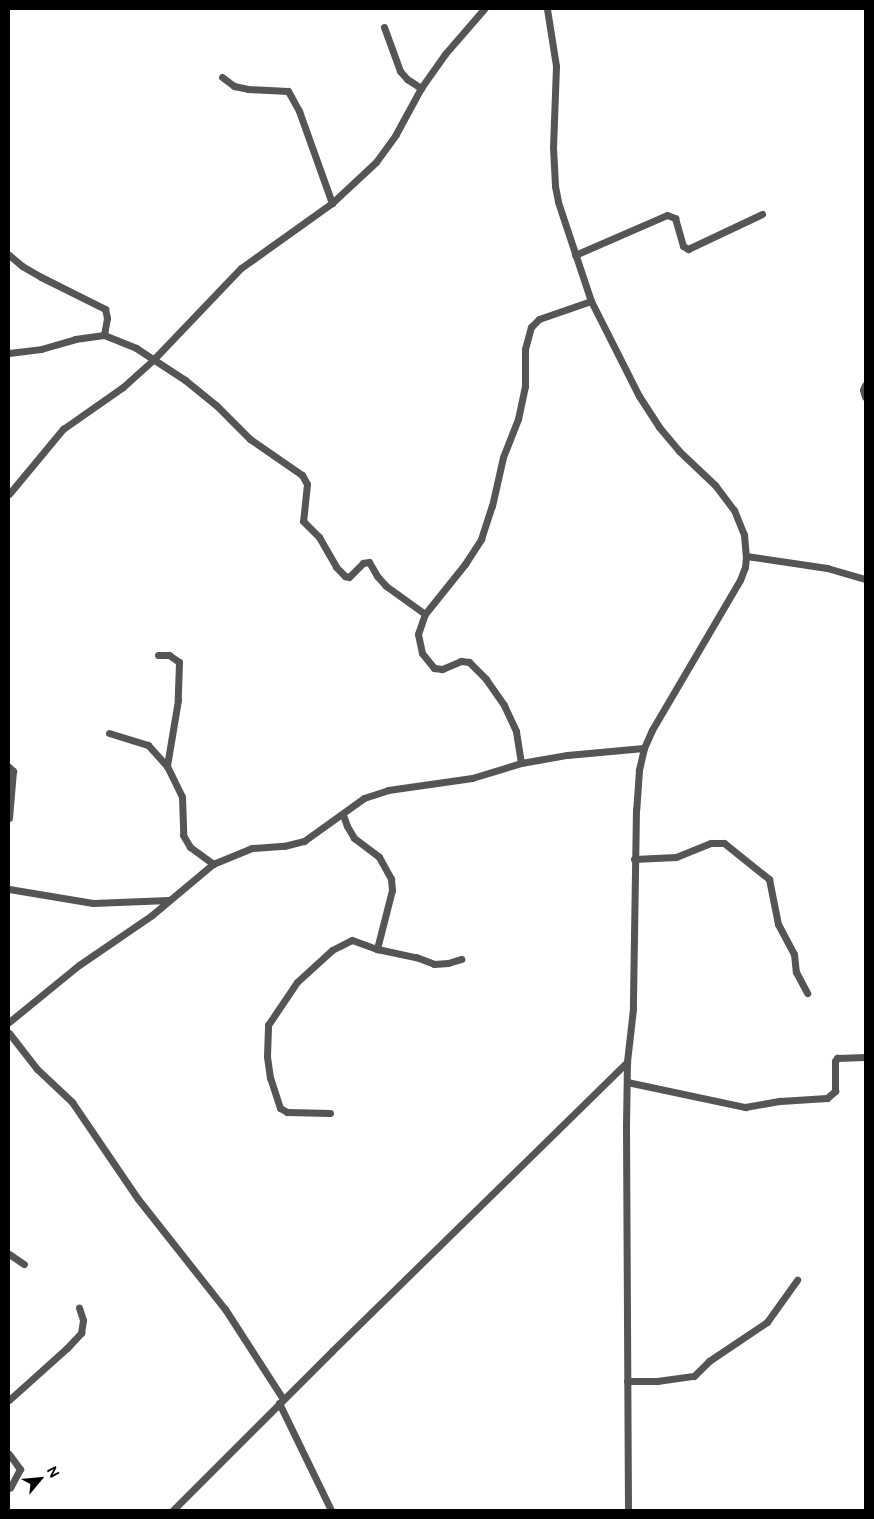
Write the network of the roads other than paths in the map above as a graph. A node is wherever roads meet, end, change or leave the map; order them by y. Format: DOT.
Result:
graph roads {
  1 [pos="484,9"];
  2 [pos="547,9"];
  3 [pos="384,26"];
  4 [pos="222,77"];
  5 [pos="422,88"];
  6 [pos="332,203"];
  7 [pos="762,214"];
  8 [pos="9,255"];
  9 [pos="575,255"];
  10 [pos="591,301"];
  11 [pos="104,336"];
  12 [pos="9,353"];
  13 [pos="153,360"];
  14 [pos="865,385"];
  15 [pos="865,397"];
  16 [pos="9,494"];
  17 [pos="746,556"];
  18 [pos="865,579"];
  19 [pos="425,614"];
  20 [pos="158,655"];
  21 [pos="109,734"];
  22 [pos="644,748"];
  23 [pos="521,763"];
  24 [pos="167,766"];
  25 [pos="9,767"];
  26 [pos="342,815"];
  27 [pos="9,818"];
  28 [pos="634,859"];
  29 [pos="213,864"];
  30 [pos="9,889"];
  31 [pos="169,900"];
  32 [pos="377,949"];
  33 [pos="461,959"];
  34 [pos="807,993"];
  35 [pos="9,1022"];
  36 [pos="9,1033"];
  37 [pos="865,1057"];
  38 [pos="627,1062"];
  39 [pos="627,1082"];
  40 [pos="330,1113"];
  41 [pos="9,1254"];
  42 [pos="24,1264"];
  43 [pos="797,1280"];
  44 [pos="79,1308"];
  45 [pos="627,1381"];
  46 [pos="9,1400"];
  47 [pos="281,1401"];
  48 [pos="9,1454"];
  49 [pos="10,1488"];
  50 [pos="173,1510"];
  51 [pos="331,1510"];
  52 [pos="628,1510"];
  1 -- 5 [label="street"];
  2 -- 9 [label="street"];
  3 -- 5 [label="street"];
  4 -- 6 [label="street"];
  5 -- 6 [label="street"];
  6 -- 13 [label="street"];
  7 -- 9 [label="street"];
  8 -- 11 [label="street"];
  9 -- 10 [label="street"];
  10 -- 17 [label="street"];
  10 -- 19 [label="street"];
  11 -- 12 [label="street"];
  11 -- 13 [label="street"];
  13 -- 16 [label="street"];
  13 -- 19 [label="street"];
  14 -- 15 [label="street"];
  17 -- 18 [label="street"];
  17 -- 22 [label="street"];
  19 -- 23 [label="street"];
  20 -- 24 [label="street"];
  21 -- 24 [label="street"];
  22 -- 23 [label="street"];
  22 -- 28 [label="street"];
  23 -- 26 [label="street"];
  24 -- 29 [label="street"];
  25 -- 27 [label="street"];
  26 -- 29 [label="street"];
  26 -- 32 [label="street"];
  28 -- 34 [label="street"];
  28 -- 38 [label="street"];
  29 -- 31 [label="street"];
  30 -- 31 [label="street"];
  31 -- 35 [label="street"];
  32 -- 33 [label="street"];
  32 -- 40 [label="street"];
  36 -- 47 [label="street"];
  37 -- 39 [label="street"];
  38 -- 39 [label="street"];
  38 -- 47 [label="street"];
  39 -- 45 [label="street"];
  41 -- 42 [label="street"];
  43 -- 45 [label="street"];
  44 -- 46 [label="street"];
  45 -- 52 [label="street"];
  47 -- 50 [label="street"];
  47 -- 51 [label="street"];
  48 -- 49 [label="street"];
}
